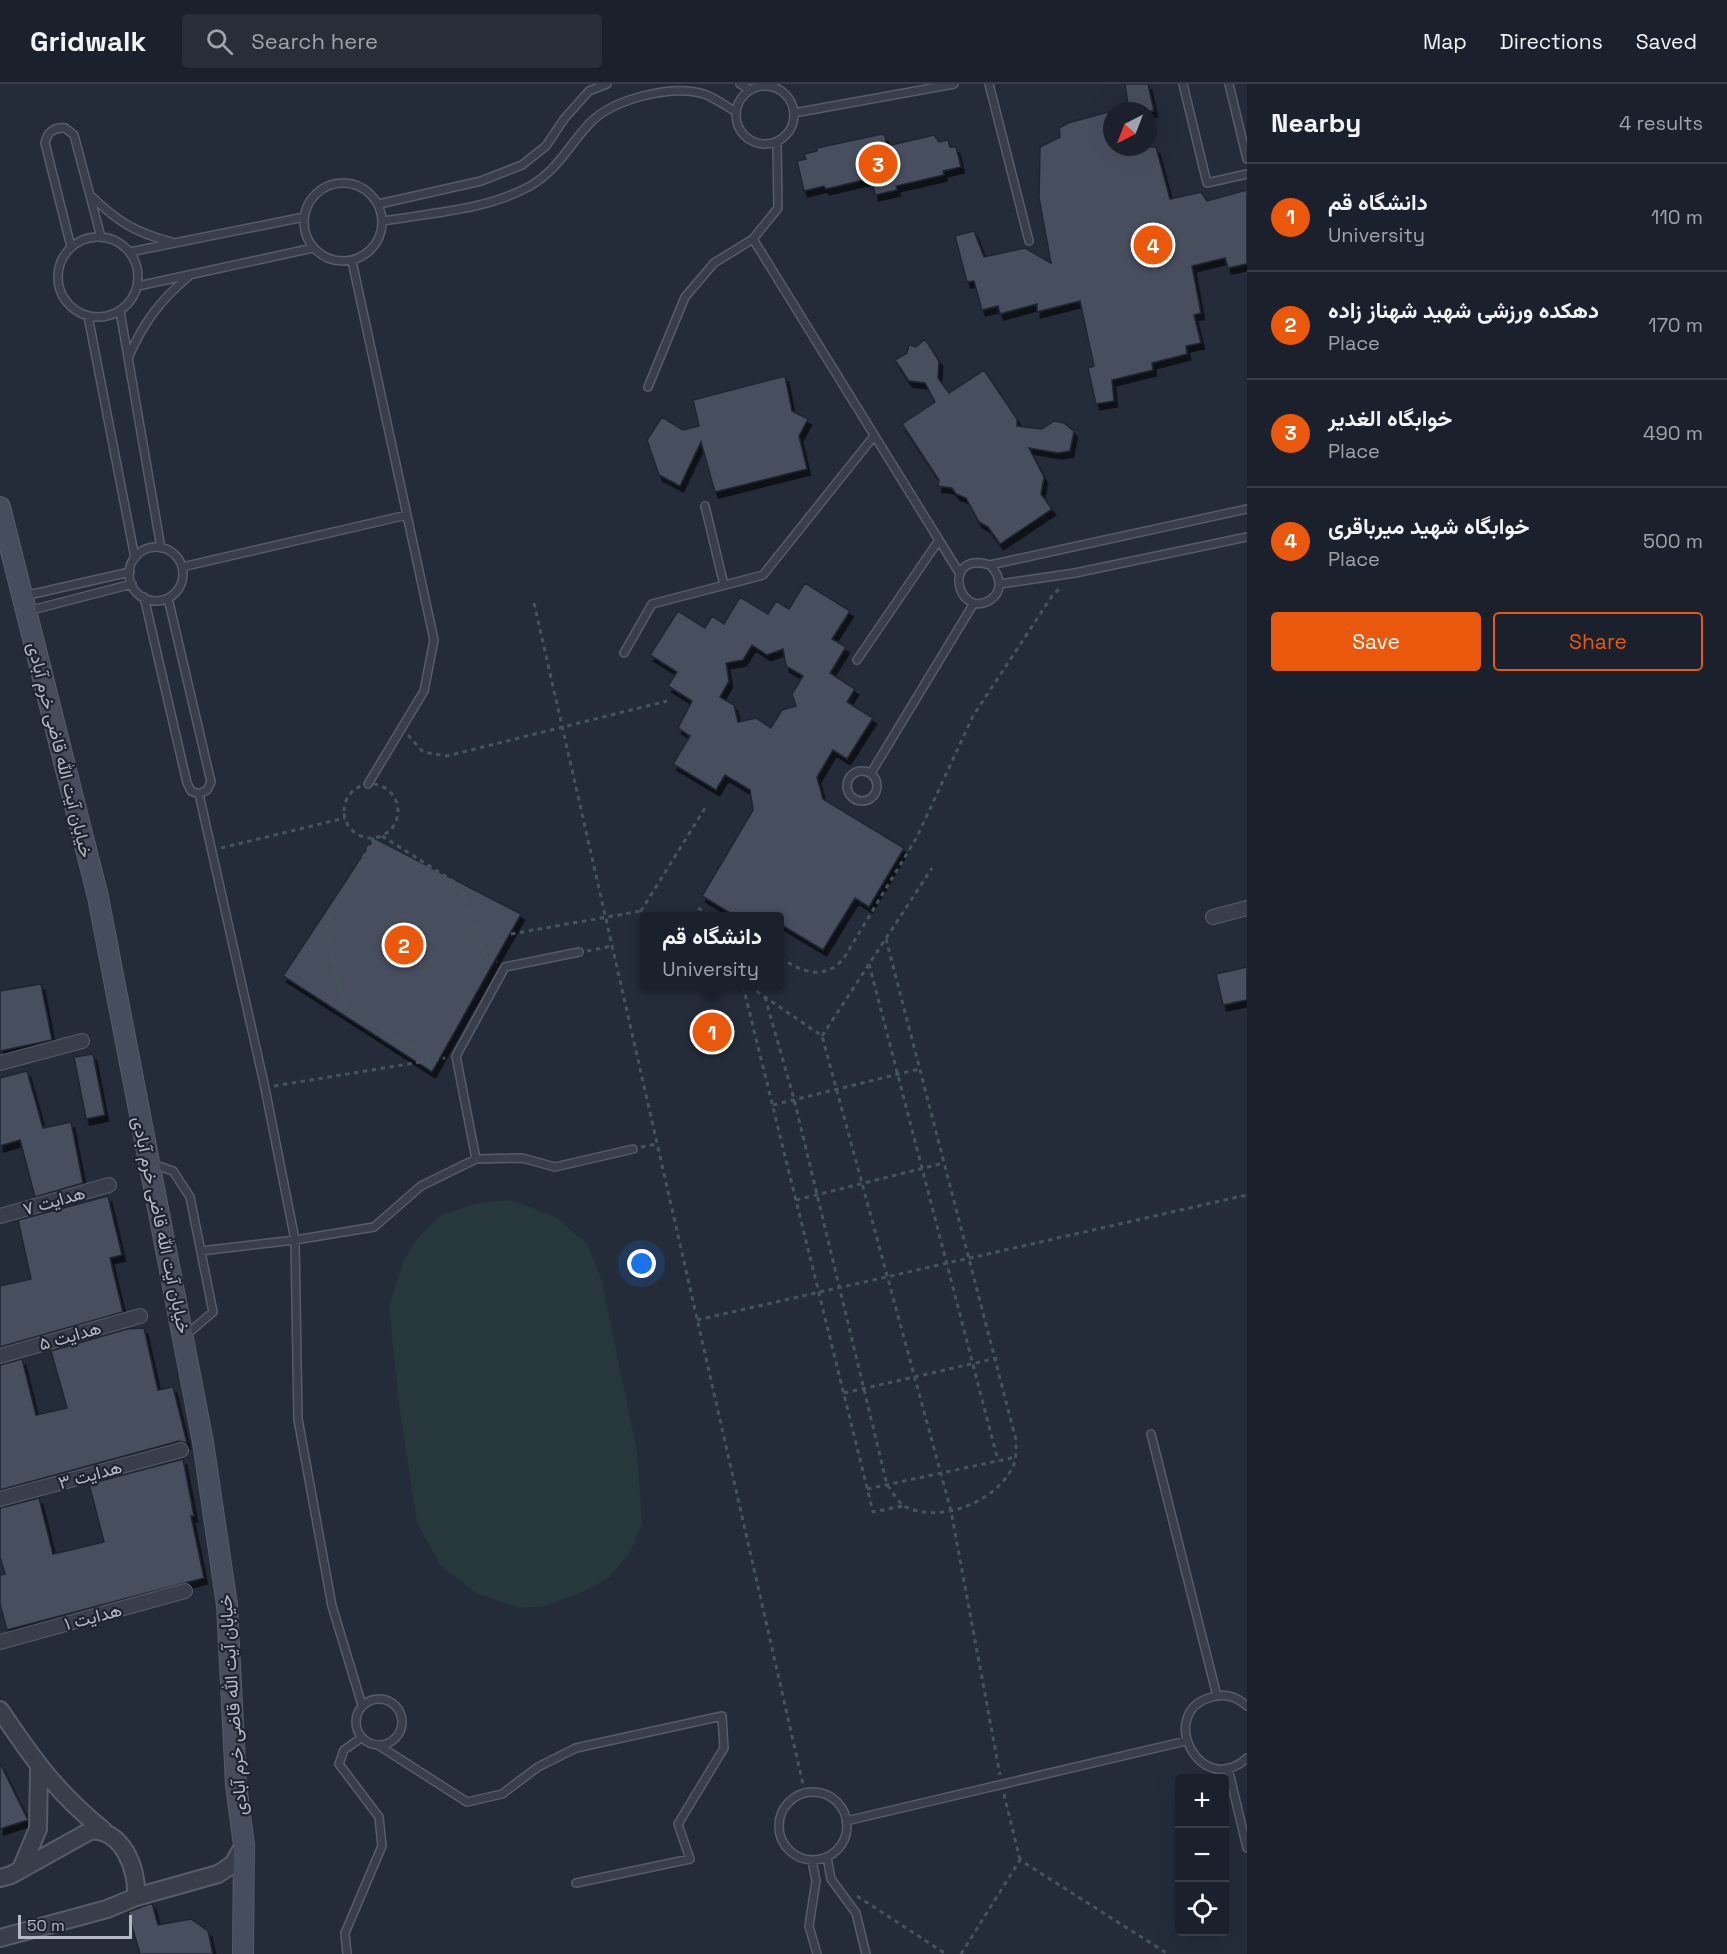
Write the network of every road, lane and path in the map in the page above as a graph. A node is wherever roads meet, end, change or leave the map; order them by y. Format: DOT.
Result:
graph roads {
  1 [pos="607,84"];
  2 [pos="740,84"];
  3 [pos="954,84"];
  4 [pos="989,84"];
  5 [pos="1183,84"];
  6 [pos="1229,84"];
  7 [pos="750,90"];
  8 [pos="736,112"];
  9 [pos="794,112"];
  10 [pos="777,142"];
  11 [pos="1247,159"];
  12 [pos="1247,174"];
  13 [pos="90,195"];
  14 [pos="379,204"];
  15 [pos="304,217"];
  16 [pos="383,222"];
  17 [pos="100,237"];
  18 [pos="753,239"];
  19 [pos="1029,241"];
  20 [pos="174,243"];
  21 [pos="71,247"];
  22 [pos="313,248"];
  23 [pos="130,252"];
  24 [pos="352,261"];
  25 [pos="190,275"];
  26 [pos="138,286"];
  27 [pos="120,311"];
  28 [pos="88,316"];
  29 [pos="128,357"];
  30 [pos="648,387"];
  31 [pos="874,436"];
  32 [pos="705,506"];
  33 [pos="0,507"];
  34 [pos="1247,509"];
  35 [pos="407,514"];
  36 [pos="1247,537"];
  37 [pos="939,540"];
  38 [pos="161,548"];
  39 [pos="135,558"];
  40 [pos="990,565"];
  41 [pos="182,567"];
  42 [pos="130,572"];
  43 [pos="1075,573"];
  44 [pos="960,574"];
  45 [pos="132,584"];
  46 [pos="1000,584"];
  47 [pos="724,585"];
  48 [pos="144,597"];
  49 [pos="168,598"];
  50 [pos="534,603"];
  51 [pos="974,603"];
  52 [pos="24,604"];
  53 [pos="624,653"];
  54 [pos="857,660"];
  55 [pos="666,701"];
  56 [pos="406,719"];
  57 [pos="562,726"];
  58 [pos="871,773"];
  59 [pos="368,784"];
  60 [pos="199,794"];
  61 [pos="705,808"];
  62 [pos="345,818"];
  63 [pos="381,836"];
  64 [pos="374,838"];
  65 [pos="212,850"];
  66 [pos="932,868"];
  67 [pos="698,908"];
  68 [pos="1247,909"];
  69 [pos="641,911"];
  70 [pos="705,912"];
  71 [pos="605,917"];
  72 [pos="1213,917"];
  73 [pos="511,934"];
  74 [pos="886,939"];
  75 [pos="612,946"];
  76 [pos="579,952"];
  77 [pos="784,960"];
  78 [pos="869,964"];
  79 [pos="505,967"];
  80 [pos="744,990"];
  81 [pos="754,990"];
  82 [pos="765,997"];
  83 [pos="822,1036"];
  84 [pos="82,1041"];
  85 [pos="456,1056"];
  86 [pos="433,1060"];
  87 [pos="0,1062"];
  88 [pos="919,1069"];
  89 [pos="897,1074"];
  90 [pos="265,1088"];
  91 [pos="836,1088"];
  92 [pos="794,1099"];
  93 [pos="773,1105"];
  94 [pos="633,1149"];
  95 [pos="476,1159"];
  96 [pos="148,1162"];
  97 [pos="944,1163"];
  98 [pos="922,1169"];
  99 [pos="109,1185"];
  100 [pos="862,1185"];
  101 [pos="1247,1194"];
  102 [pos="818,1195"];
  103 [pos="796,1200"];
  104 [pos="0,1216"];
  105 [pos="295,1240"];
  106 [pos="201,1251"];
  107 [pos="968,1258"];
  108 [pos="946,1262"];
  109 [pos="886,1276"];
  110 [pos="840,1288"];
  111 [pos="819,1293"];
  112 [pos="140,1317"];
  113 [pos="697,1320"];
  114 [pos="184,1336"];
  115 [pos="0,1356"];
  116 [pos="997,1358"];
  117 [pos="973,1364"];
  118 [pos="915,1378"];
  119 [pos="864,1389"];
  120 [pos="843,1393"];
  121 [pos="1151,1434"];
  122 [pos="181,1450"];
  123 [pos="1016,1457"];
  124 [pos="998,1461"];
  125 [pos="941,1473"];
  126 [pos="887,1485"];
  127 [pos="867,1489"];
  128 [pos="0,1499"];
  129 [pos="903,1506"];
  130 [pos="951,1511"];
  131 [pos="185,1592"];
  132 [pos="0,1642"];
  133 [pos="1217,1696"];
  134 [pos="362,1705"];
  135 [pos="1247,1706"];
  136 [pos="0,1710"];
  137 [pos="361,1738"];
  138 [pos="1186,1741"];
  139 [pos="378,1745"];
  140 [pos="1247,1758"];
  141 [pos="1228,1768"];
  142 [pos="39,1769"];
  143 [pos="1002,1785"];
  144 [pos="805,1793"];
  145 [pos="846,1821"];
  146 [pos="103,1830"];
  147 [pos="244,1845"];
  148 [pos="1247,1848"];
  149 [pos="827,1857"];
  150 [pos="812,1860"];
  151 [pos="1020,1860"];
  152 [pos="21,1869"];
  153 [pos="218,1874"];
  154 [pos="0,1878"];
  155 [pos="831,1879"];
  156 [pos="576,1883"];
  157 [pos="245,1887"];
  158 [pos="136,1897"];
  159 [pos="0,1938"];
  160 [pos="243,1954"];
  161 [pos="347,1954"];
  162 [pos="817,1954"];
  163 [pos="866,1954"];
  164 [pos="946,1954"];
  165 [pos="961,1954"];
  166 [pos="1168,1954"];
  1 -- 14 [label="lane"];
  2 -- 7 [label="lane"];
  3 -- 9 [label="lane"];
  4 -- 19 [label="lane"];
  5 -- 12 [label="lane"];
  6 -- 11 [label="lane"];
  7 -- 8 [label="lane"];
  7 -- 9 [label="lane"];
  8 -- 10 [label="lane"];
  8 -- 16 [label="lane"];
  9 -- 10 [label="lane"];
  10 -- 18 [label="lane"];
  13 -- 17 [label="lane"];
  13 -- 20 [label="lane"];
  13 -- 21 [label="lane"];
  14 -- 15 [label="lane"];
  14 -- 16 [label="lane"];
  15 -- 20 [label="lane"];
  15 -- 22 [label="lane"];
  16 -- 24 [label="lane"];
  17 -- 21 [label="lane"];
  17 -- 23 [label="lane"];
  18 -- 30 [label="lane"];
  18 -- 31 [label="lane"];
  20 -- 23 [label="lane"];
  21 -- 28 [label="lane"];
  22 -- 24 [label="lane"];
  22 -- 25 [label="lane"];
  23 -- 26 [label="lane"];
  24 -- 35 [label="lane"];
  25 -- 26 [label="lane"];
  25 -- 29 [label="lane"];
  26 -- 27 [label="lane"];
  27 -- 28 [label="lane"];
  27 -- 29 [label="lane"];
  28 -- 39 [label="lane"];
  29 -- 38 [label="lane"];
  31 -- 37 [label="lane"];
  31 -- 47 [label="lane"];
  32 -- 47 [label="lane"];
  33 -- 52 [label="main road, خیابان آیت الله قاضی خرم آبادی"];
  34 -- 40 [label="lane"];
  35 -- 41 [label="lane"];
  35 -- 56 [label="lane"];
  36 -- 43 [label="lane"];
  37 -- 44 [label="lane"];
  37 -- 54 [label="lane"];
  38 -- 39 [label="lane"];
  38 -- 41 [label="lane"];
  39 -- 42 [label="lane"];
  40 -- 44 [label="lane"];
  40 -- 46 [label="lane"];
  41 -- 49 [label="lane"];
  42 -- 45 [label="lane"];
  42 -- 52 [label="lane"];
  43 -- 46 [label="lane"];
  43 -- 77 [label="path"];
  44 -- 51 [label="lane"];
  45 -- 48 [label="lane"];
  45 -- 52 [label="lane"];
  46 -- 51 [label="lane"];
  47 -- 53 [label="lane"];
  48 -- 49 [label="lane"];
  48 -- 60 [label="lane"];
  49 -- 60 [label="lane"];
  50 -- 57 [label="path"];
  51 -- 58 [label="lane"];
  52 -- 96 [label="main road, خیابان آیت الله قاضی خرم آبادی"];
  55 -- 57 [label="path"];
  56 -- 57 [label="path"];
  56 -- 59 [label="lane"];
  57 -- 71 [label="path"];
  58 -- 58 [label="lane"];
  59 -- 62 [label="path"];
  59 -- 63 [label="path"];
  60 -- 65 [label="lane"];
  61 -- 69 [label="path"];
  62 -- 64 [label="path"];
  62 -- 65 [label="path"];
  63 -- 64 [label="path"];
  63 -- 79 [label="path"];
  64 -- 86 [label="path"];
  65 -- 90 [label="lane"];
  66 -- 74 [label="path"];
  67 -- 70 [label="path"];
  68 -- 72 [label="street"];
  69 -- 71 [label="path"];
  71 -- 73 [label="path"];
  71 -- 75 [label="path"];
  74 -- 78 [label="path"];
  74 -- 88 [label="path"];
  75 -- 76 [label="path"];
  75 -- 113 [label="path"];
  76 -- 79 [label="lane"];
  78 -- 83 [label="path"];
  78 -- 89 [label="path"];
  79 -- 85 [label="lane"];
  80 -- 93 [label="path"];
  81 -- 82 [label="path"];
  82 -- 83 [label="path"];
  82 -- 92 [label="path"];
  83 -- 91 [label="path"];
  84 -- 87 [label="street"];
  85 -- 86 [label="path"];
  85 -- 95 [label="lane"];
  86 -- 90 [label="path"];
  88 -- 89 [label="path"];
  88 -- 97 [label="path"];
  89 -- 91 [label="path"];
  89 -- 98 [label="path"];
  90 -- 105 [label="lane"];
  91 -- 92 [label="path"];
  91 -- 100 [label="path"];
  92 -- 93 [label="path"];
  92 -- 102 [label="path"];
  93 -- 103 [label="path"];
  94 -- 95 [label="lane"];
  95 -- 105 [label="lane"];
  96 -- 106 [label="lane"];
  96 -- 114 [label="main road, خیابان آیت الله قاضی خرم آبادی"];
  97 -- 98 [label="path"];
  97 -- 107 [label="path"];
  98 -- 100 [label="path"];
  98 -- 108 [label="path"];
  99 -- 104 [label="street, هدایت ۷"];
  100 -- 102 [label="path"];
  100 -- 109 [label="path"];
  101 -- 107 [label="path"];
  102 -- 103 [label="path"];
  102 -- 110 [label="path"];
  103 -- 111 [label="path"];
  105 -- 106 [label="lane"];
  105 -- 134 [label="lane"];
  106 -- 114 [label="lane"];
  107 -- 108 [label="path"];
  107 -- 116 [label="path"];
  108 -- 109 [label="path"];
  108 -- 117 [label="path"];
  109 -- 110 [label="path"];
  109 -- 118 [label="path"];
  110 -- 111 [label="path"];
  110 -- 119 [label="path"];
  111 -- 113 [label="path"];
  111 -- 120 [label="path"];
  112 -- 115 [label="street, هدایت ۵"];
  113 -- 144 [label="path"];
  114 -- 147 [label="main road, خیابان آیت الله قاضی خرم آبادی"];
  116 -- 117 [label="path"];
  116 -- 123 [label="path"];
  117 -- 118 [label="path"];
  117 -- 124 [label="path"];
  118 -- 119 [label="path"];
  118 -- 125 [label="path"];
  119 -- 120 [label="path"];
  119 -- 126 [label="path"];
  120 -- 127 [label="path"];
  121 -- 133 [label="lane"];
  122 -- 128 [label="street, هدایت ۳"];
  123 -- 124 [label="path"];
  123 -- 130 [label="path"];
  124 -- 125 [label="path"];
  125 -- 126 [label="path"];
  125 -- 130 [label="path"];
  126 -- 127 [label="path"];
  126 -- 129 [label="path"];
  127 -- 129 [label="path"];
  129 -- 130 [label="path"];
  130 -- 143 [label="path"];
  131 -- 132 [label="street, هدایت ۱"];
  133 -- 135 [label="lane"];
  133 -- 138 [label="lane"];
  134 -- 137 [label="lane"];
  134 -- 139 [label="lane"];
  136 -- 142 [label="street"];
  137 -- 139 [label="lane"];
  137 -- 161 [label="lane"];
  138 -- 141 [label="lane"];
  138 -- 143 [label="lane"];
  139 -- 156 [label="lane"];
  140 -- 141 [label="lane"];
  141 -- 148 [label="lane"];
  142 -- 146 [label="street"];
  142 -- 152 [label="street"];
  143 -- 145 [label="lane"];
  143 -- 151 [label="path"];
  144 -- 145 [label="lane"];
  144 -- 150 [label="lane"];
  145 -- 149 [label="lane"];
  146 -- 152 [label="street"];
  146 -- 158 [label="street"];
  147 -- 153 [label="street"];
  147 -- 157 [label="main road, خیابان آیت الله قاضی خرم آبادی"];
  149 -- 150 [label="lane"];
  149 -- 155 [label="lane"];
  150 -- 162 [label="lane"];
  151 -- 165 [label="path"];
  151 -- 166 [label="path"];
  152 -- 154 [label="street"];
  153 -- 157 [label="street"];
  153 -- 158 [label="street"];
  155 -- 163 [label="lane"];
  155 -- 164 [label="path"];
  157 -- 160 [label="main road, خیابان آیت الله قاضی خرم آبادی"];
  158 -- 159 [label="street"];
}
